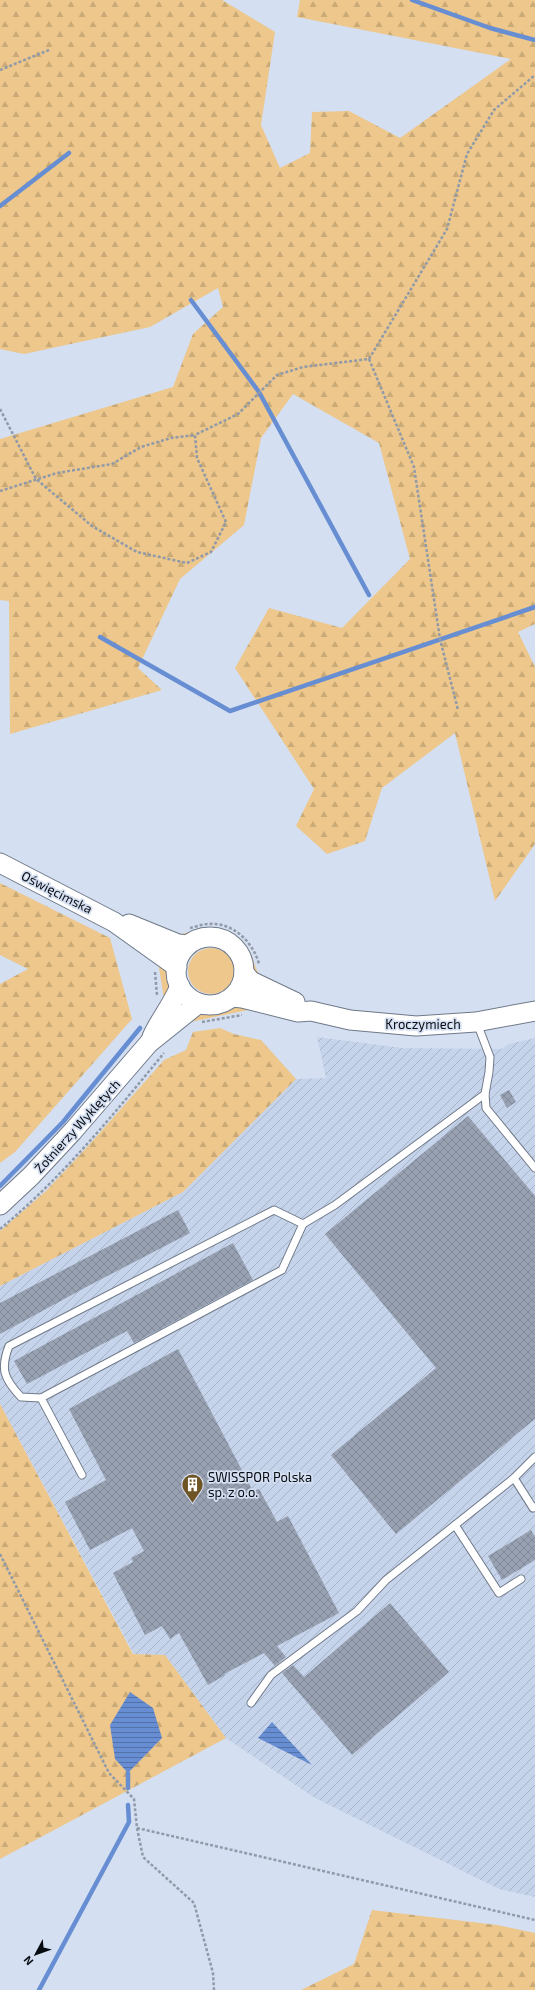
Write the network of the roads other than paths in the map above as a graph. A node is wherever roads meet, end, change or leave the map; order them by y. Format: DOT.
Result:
graph roads {
  1 [pos="0,863"];
  2 [pos="114,922"];
  3 [pos="186,936"];
  4 [pos="177,967"];
  5 [pos="253,972"];
  6 [pos="180,986"];
  7 [pos="233,997"];
  8 [pos="199,1003"];
  9 [pos="311,1011"];
  10 [pos="535,1012"];
  11 [pos="476,1022"];
  12 [pos="149,1043"];
  13 [pos="485,1094"];
  14 [pos="535,1168"];
  15 [pos="0,1205"];
  16 [pos="303,1224"];
  17 [pos="41,1398"];
  18 [pos="535,1458"];
  19 [pos="82,1475"];
  20 [pos="514,1478"];
  21 [pos="535,1507"];
  22 [pos="454,1525"];
  23 [pos="521,1579"];
  24 [pos="251,1704"];
  1 -- 2 [label="main road, Oświęcimska"];
  2 -- 3 [label="main road, Oświęcimska"];
  2 -- 4 [label="main road, Oświęcimska"];
  3 -- 4 [label="main road"];
  3 -- 5 [label="main road"];
  4 -- 6 [label="main road"];
  5 -- 7 [label="main road"];
  5 -- 9 [label="main road, Kroczymiech"];
  6 -- 8 [label="main road"];
  6 -- 12 [label="main road, Żołnierzy Wyklętych"];
  7 -- 8 [label="main road"];
  7 -- 9 [label="main road, Kroczymiech"];
  8 -- 12 [label="main road, Żołnierzy Wyklętych"];
  9 -- 11 [label="main road, Kroczymiech"];
  10 -- 11 [label="main road, Kroczymiech"];
  11 -- 13 [label="lane"];
  12 -- 15 [label="main road, Żołnierzy Wyklętych"];
  13 -- 14 [label="lane"];
  13 -- 16 [label="lane"];
  16 -- 17 [label="lane"];
  16 -- 17 [label="lane"];
  17 -- 19 [label="lane"];
  18 -- 20 [label="lane"];
  20 -- 21 [label="lane"];
  20 -- 22 [label="lane"];
  22 -- 23 [label="lane"];
  22 -- 24 [label="lane"];
}
